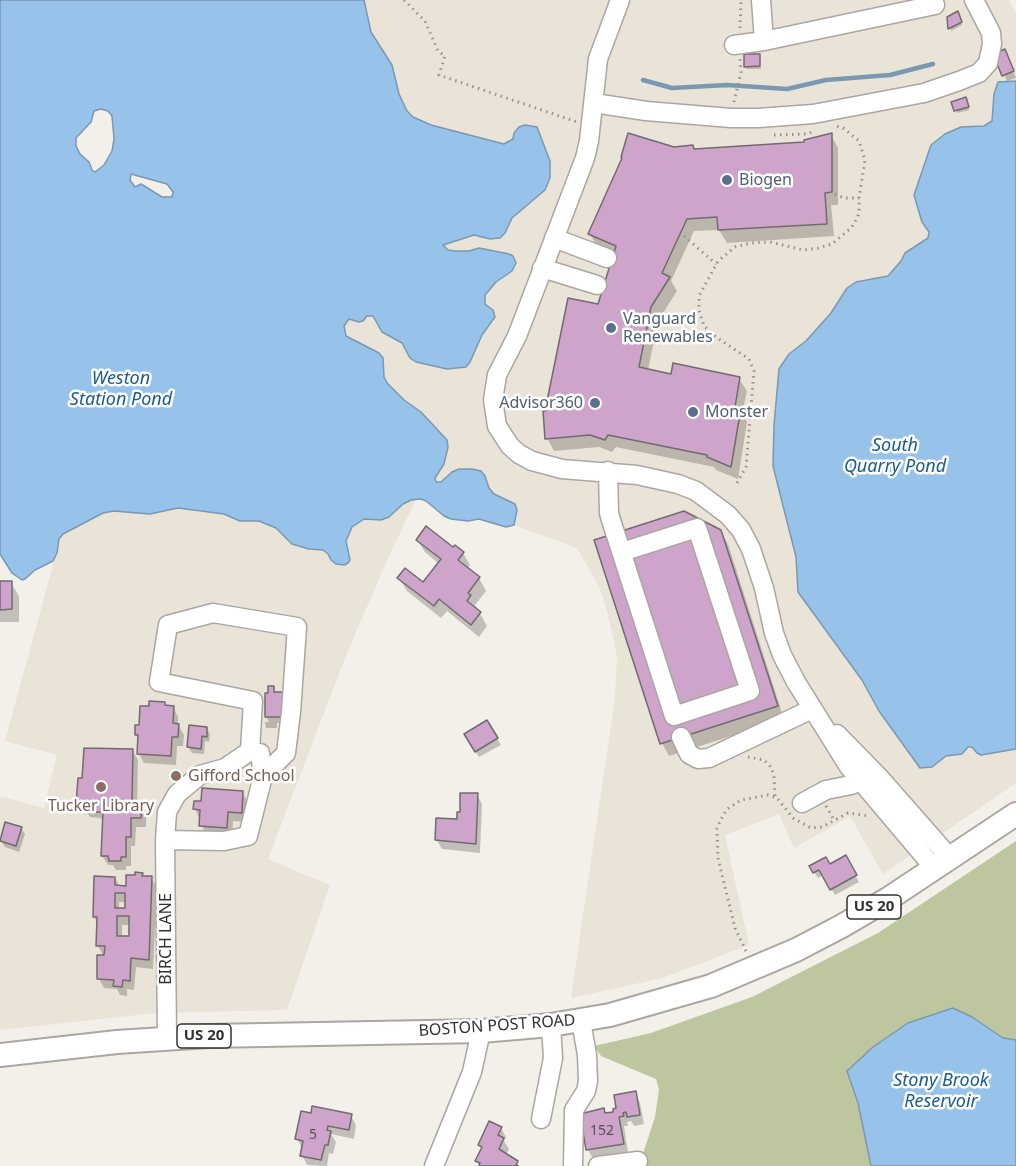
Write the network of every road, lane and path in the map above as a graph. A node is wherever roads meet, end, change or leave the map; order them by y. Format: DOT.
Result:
graph roads {
  1 [pos="404,0"];
  2 [pos="620,0"];
  3 [pos="761,0"];
  4 [pos="933,0"];
  5 [pos="974,0"];
  6 [pos="764,41"];
  7 [pos="734,45"];
  8 [pos="741,72"];
  9 [pos="594,103"];
  10 [pos="734,106"];
  11 [pos="591,125"];
  12 [pos="827,128"];
  13 [pos="817,131"];
  14 [pos="768,135"];
  15 [pos="835,194"];
  16 [pos="859,198"];
  17 [pos="684,236"];
  18 [pos="554,238"];
  19 [pos="608,258"];
  20 [pos="716,264"];
  21 [pos="542,268"];
  22 [pos="597,285"];
  23 [pos="608,471"];
  24 [pos="737,483"];
  25 [pos="622,552"];
  26 [pos="812,709"];
  27 [pos="681,737"];
  28 [pos="250,751"];
  29 [pos="263,776"];
  30 [pos="860,781"];
  31 [pos="802,803"];
  32 [pos="876,814"];
  33 [pos="1016,814"];
  34 [pos="165,840"];
  35 [pos="943,864"];
  36 [pos="746,951"];
  37 [pos="581,1021"];
  38 [pos="551,1025"];
  39 [pos="481,1031"];
  40 [pos="167,1038"];
  41 [pos="0,1054"];
  42 [pos="541,1119"];
  43 [pos="638,1161"];
  44 [pos="434,1166"];
  45 [pos="573,1166"];
  46 [pos="598,1166"];
  1 -- 11 [label="path"];
  2 -- 9 [label="street"];
  3 -- 6 [label="street"];
  4 -- 6 [label="street"];
  5 -- 9 [label="street"];
  6 -- 7 [label="street"];
  8 -- 10 [label="path"];
  9 -- 11 [label="street"];
  11 -- 18 [label="street"];
  12 -- 16 [label="path"];
  13 -- 14 [label="path"];
  15 -- 16 [label="path"];
  16 -- 20 [label="path"];
  17 -- 20 [label="path"];
  18 -- 19 [label="street"];
  18 -- 21 [label="street"];
  20 -- 24 [label="path"];
  21 -- 22 [label="street"];
  21 -- 23 [label="street"];
  23 -- 25 [label="street"];
  23 -- 26 [label="street"];
  25 -- 25 [label="street"];
  26 -- 27 [label="street"];
  26 -- 30 [label="street"];
  26 -- 35 [label="street"];
  28 -- 29 [label="street"];
  28 -- 29 [label="street"];
  28 -- 34 [label="street, BIRCH LANE"];
  29 -- 34 [label="street"];
  30 -- 31 [label="street"];
  30 -- 35 [label="street"];
  32 -- 36 [label="path"];
  33 -- 35 [label="main road, BOSTON POST ROAD / US 20"];
  34 -- 40 [label="street, BIRCH LANE"];
  35 -- 37 [label="main road, BOSTON POST ROAD / US 20"];
  37 -- 38 [label="main road, BOSTON POST ROAD / US 20"];
  37 -- 45 [label="street"];
  38 -- 39 [label="main road, BOSTON POST ROAD / US 20"];
  38 -- 42 [label="street"];
  39 -- 40 [label="main road, BOSTON POST ROAD / US 20"];
  39 -- 44 [label="street"];
  40 -- 41 [label="main road, BOSTON POST ROAD / US 20"];
  43 -- 46 [label="street"];
}
